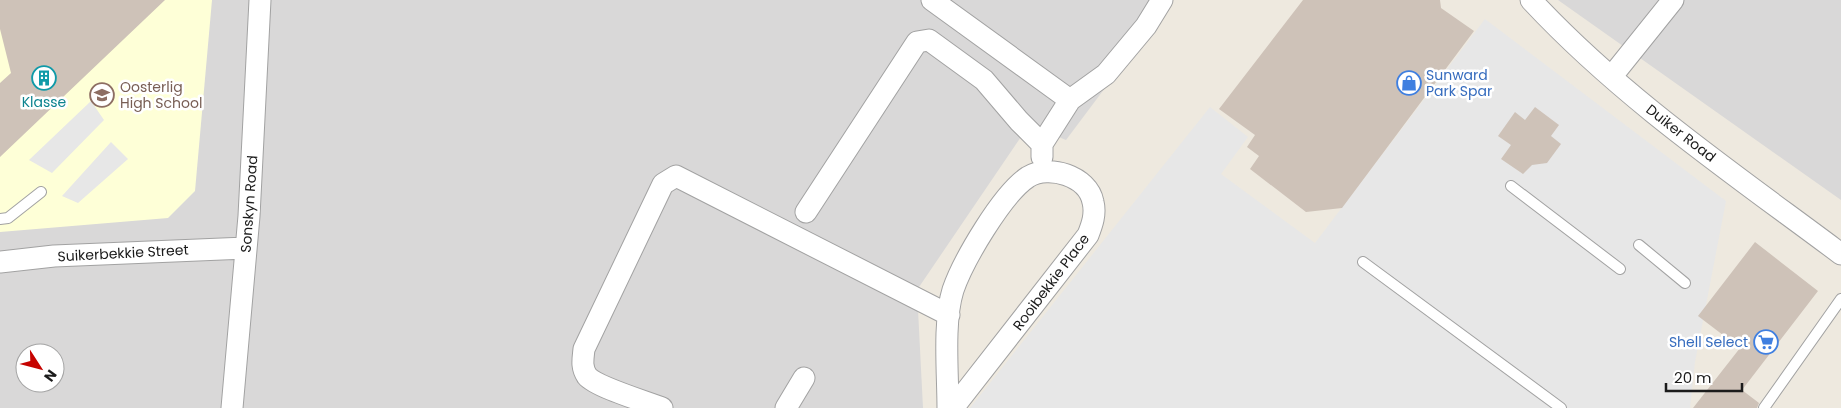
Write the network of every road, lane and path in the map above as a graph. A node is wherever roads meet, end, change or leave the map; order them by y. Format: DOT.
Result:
graph roads {
  1 [pos="260,0"];
  2 [pos="932,0"];
  3 [pos="1162,0"];
  4 [pos="1531,0"];
  5 [pos="1673,0"];
  6 [pos="1612,76"];
  7 [pos="1070,100"];
  8 [pos="1042,144"];
  9 [pos="1042,171"];
  10 [pos="1511,186"];
  11 [pos="41,192"];
  12 [pos="806,212"];
  13 [pos="0,219"];
  14 [pos="1639,245"];
  15 [pos="246,248"];
  16 [pos="1841,254"];
  17 [pos="0,262"];
  18 [pos="1363,262"];
  19 [pos="1620,269"];
  20 [pos="1686,283"];
  21 [pos="1841,299"];
  22 [pos="949,315"];
  23 [pos="804,378"];
  24 [pos="232,408"];
  25 [pos="662,408"];
  26 [pos="786,408"];
  27 [pos="948,408"];
  28 [pos="954,408"];
  29 [pos="1561,408"];
  30 [pos="1764,408"];
  1 -- 15 [label="street, Sonskyn Road"];
  2 -- 7 [label="street"];
  3 -- 7 [label="street"];
  4 -- 6 [label="street, Duiker Road"];
  5 -- 6 [label="street"];
  6 -- 16 [label="street, Duiker Road"];
  7 -- 8 [label="street"];
  8 -- 9 [label="street"];
  8 -- 12 [label="street"];
  9 -- 22 [label="street"];
  9 -- 28 [label="street, Rooibekkie Place"];
  10 -- 19 [label="lane"];
  11 -- 13 [label="lane"];
  14 -- 20 [label="lane"];
  15 -- 17 [label="street, Suikerbekkie Street"];
  15 -- 24 [label="street, Sonskyn Road"];
  18 -- 29 [label="lane"];
  21 -- 30 [label="lane"];
  22 -- 25 [label="street"];
  22 -- 27 [label="street"];
  23 -- 26 [label="street"];
}
